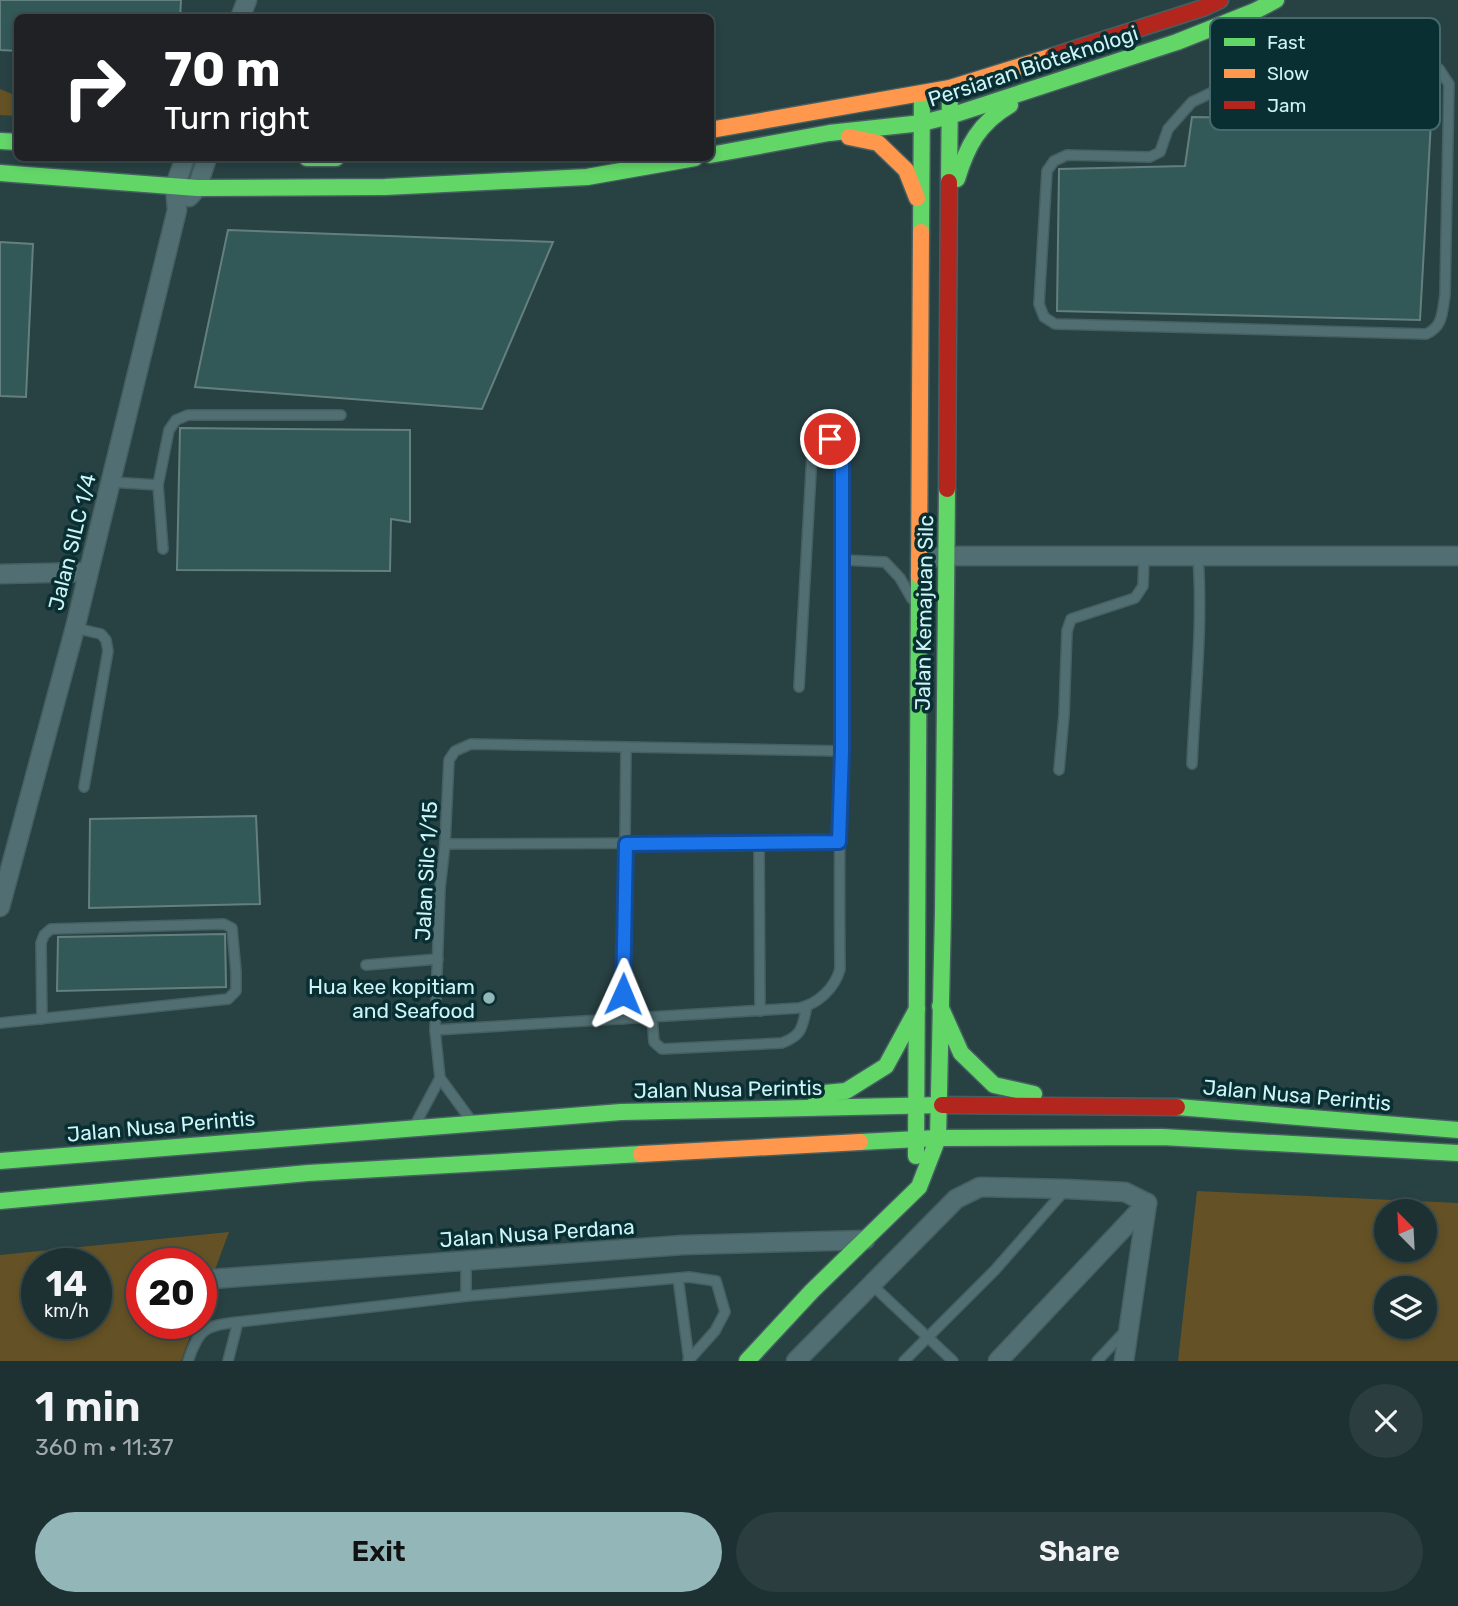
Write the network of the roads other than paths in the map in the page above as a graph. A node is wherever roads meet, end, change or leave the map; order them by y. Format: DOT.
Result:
graph roads {
  1 [pos="1220,0"];
  2 [pos="1276,0"];
  3 [pos="1237,18"];
  4 [pos="1210,29"];
  5 [pos="1440,70"];
  6 [pos="1050,83"];
  7 [pos="950,88"];
  8 [pos="1210,93"];
  9 [pos="922,94"];
  10 [pos="950,116"];
  11 [pos="922,123"];
  12 [pos="714,129"];
  13 [pos="829,133"];
  14 [pos="714,154"];
  15 [pos="184,161"];
  16 [pos="206,161"];
  17 [pos="678,161"];
  18 [pos="0,173"];
  19 [pos="175,186"];
  20 [pos="197,188"];
  21 [pos="949,202"];
  22 [pos="921,207"];
  23 [pos="177,210"];
  24 [pos="1458,295"];
  25 [pos="1445,296"];
  26 [pos="341,415"];
  27 [pos="110,482"];
  28 [pos="158,485"];
  29 [pos="163,549"];
  30 [pos="946,556"];
  31 [pos="1144,556"];
  32 [pos="1198,556"];
  33 [pos="1458,556"];
  34 [pos="920,558"];
  35 [pos="843,560"];
  36 [pos="88,572"];
  37 [pos="0,574"];
  38 [pos="919,611"];
  39 [pos="75,628"];
  40 [pos="799,687"];
  41 [pos="626,747"];
  42 [pos="842,751"];
  43 [pos="1192,764"];
  44 [pos="1059,770"];
  45 [pos="84,787"];
  46 [pos="839,842"];
  47 [pos="759,843"];
  48 [pos="445,844"];
  49 [pos="626,844"];
  50 [pos="918,846"];
  51 [pos="942,846"];
  52 [pos="0,907"];
  53 [pos="917,912"];
  54 [pos="943,912"];
  55 [pos="438,959"];
  56 [pos="366,965"];
  57 [pos="807,1006"];
  58 [pos="940,1006"];
  59 [pos="917,1009"];
  60 [pos="760,1010"];
  61 [pos="652,1017"];
  62 [pos="42,1019"];
  63 [pos="623,1019"];
  64 [pos="0,1023"];
  65 [pos="435,1030"];
  66 [pos="440,1078"];
  67 [pos="916,1105"];
  68 [pos="939,1105"];
  69 [pos="1157,1105"];
  70 [pos="621,1112"];
  71 [pos="473,1123"];
  72 [pos="414,1128"];
  73 [pos="1458,1130"];
  74 [pos="938,1138"];
  75 [pos="915,1139"];
  76 [pos="1458,1153"];
  77 [pos="0,1161"];
  78 [pos="919,1187"];
  79 [pos="1067,1189"];
  80 [pos="0,1201"];
  81 [pos="1147,1203"];
  82 [pos="865,1240"];
  83 [pos="466,1261"];
  84 [pos="678,1278"];
  85 [pos="217,1279"];
  86 [pos="871,1284"];
  87 [pos="466,1296"];
  88 [pos="239,1322"];
  89 [pos="1130,1325"];
  90 [pos="927,1337"];
  91 [pos="689,1360"];
  92 [pos="188,1361"];
  93 [pos="228,1361"];
  94 [pos="747,1361"];
  95 [pos="796,1361"];
  96 [pos="904,1361"];
  97 [pos="953,1361"];
  98 [pos="998,1361"];
  99 [pos="1097,1361"];
  100 [pos="1124,1361"];
  1 -- 7 [label="street, Persiaran Bioteknologi"];
  2 -- 3 [label="street, Persiaran Bioteknologi"];
  4 -- 6 [label="street, Persiaran Bioteknologi"];
  5 -- 25 [label="lane"];
  6 -- 10 [label="street, Persiaran Bioteknologi"];
  6 -- 21 [label="street"];
  7 -- 9 [label="street, Persiaran Bioteknologi"];
  7 -- 10 [label="street, Jalan Kemajuan Silc"];
  8 -- 25 [label="lane"];
  9 -- 11 [label="street, Jalan Kemajuan Silc"];
  9 -- 12 [label="street, Persiaran Bioteknologi"];
  10 -- 11 [label="street, Persiaran Bioteknologi"];
  10 -- 21 [label="street, Jalan Kemajuan Silc"];
  11 -- 13 [label="street, Persiaran Bioteknologi"];
  11 -- 22 [label="street, Jalan Kemajuan Silc"];
  13 -- 14 [label="street, Persiaran Bioteknologi"];
  13 -- 22 [label="street"];
  15 -- 19 [label="street"];
  16 -- 20 [label="street"];
  17 -- 20 [label="street"];
  18 -- 19 [label="street"];
  19 -- 20 [label="street"];
  19 -- 23 [label="street, Jalan SILC 1/4"];
  20 -- 23 [label="street"];
  21 -- 30 [label="street, Jalan Kemajuan Silc"];
  22 -- 34 [label="street, Jalan Kemajuan Silc"];
  23 -- 27 [label="street, Jalan SILC 1/4"];
  24 -- 25 [label="lane"];
  26 -- 28 [label="lane"];
  27 -- 28 [label="lane"];
  27 -- 36 [label="street, Jalan SILC 1/4"];
  28 -- 29 [label="lane"];
  30 -- 31 [label="street"];
  30 -- 34 [label="street"];
  30 -- 51 [label="street, Jalan Kemajuan Silc"];
  31 -- 32 [label="street"];
  31 -- 44 [label="lane"];
  32 -- 33 [label="street"];
  32 -- 43 [label="lane"];
  34 -- 38 [label="street, Jalan Kemajuan Silc"];
  35 -- 38 [label="lane"];
  35 -- 40 [label="lane"];
  35 -- 42 [label="lane"];
  36 -- 37 [label="street"];
  36 -- 39 [label="street, Jalan SILC 1/4"];
  38 -- 50 [label="street, Jalan Kemajuan Silc"];
  39 -- 45 [label="lane"];
  39 -- 52 [label="street, Jalan SILC 1/4"];
  41 -- 42 [label="lane"];
  41 -- 48 [label="lane, Jalan Silc 1/15"];
  41 -- 49 [label="lane"];
  42 -- 46 [label="lane"];
  46 -- 47 [label="lane"];
  46 -- 57 [label="lane"];
  47 -- 49 [label="lane"];
  47 -- 60 [label="lane"];
  48 -- 49 [label="lane"];
  48 -- 55 [label="lane, Jalan Silc 1/15"];
  49 -- 63 [label="lane"];
  50 -- 51 [label="street"];
  50 -- 53 [label="street, Jalan Kemajuan Silc"];
  51 -- 54 [label="street, Jalan Kemajuan Silc"];
  53 -- 54 [label="street"];
  53 -- 59 [label="street, Jalan Kemajuan Silc"];
  54 -- 58 [label="street, Jalan Kemajuan Silc"];
  55 -- 56 [label="lane"];
  55 -- 65 [label="lane, Jalan Silc 1/15"];
  57 -- 60 [label="lane"];
  57 -- 61 [label="lane"];
  58 -- 68 [label="street, Jalan Kemajuan Silc"];
  58 -- 69 [label="street"];
  59 -- 67 [label="street, Jalan Kemajuan Silc"];
  59 -- 70 [label="street"];
  60 -- 61 [label="lane"];
  61 -- 63 [label="lane"];
  62 -- 62 [label="lane"];
  62 -- 64 [label="lane"];
  63 -- 65 [label="lane"];
  65 -- 66 [label="lane, Jalan Silc 1/15"];
  66 -- 71 [label="lane"];
  66 -- 72 [label="lane"];
  67 -- 68 [label="street, Jalan Nusa Perintis"];
  67 -- 70 [label="street, Jalan Nusa Perintis"];
  67 -- 75 [label="street, Jalan Kemajuan Silc"];
  68 -- 69 [label="street, Jalan Nusa Perintis"];
  68 -- 74 [label="street, Jalan Kemajuan Silc"];
  69 -- 73 [label="street, Jalan Nusa Perintis"];
  70 -- 71 [label="street, Jalan Nusa Perintis"];
  71 -- 72 [label="street, Jalan Nusa Perintis"];
  72 -- 77 [label="street, Jalan Nusa Perintis"];
  74 -- 75 [label="street"];
  74 -- 76 [label="street"];
  74 -- 78 [label="street, Jalan Kemajuan Silc"];
  75 -- 78 [label="street, Jalan Kemajuan Silc"];
  75 -- 80 [label="street"];
  78 -- 82 [label="street"];
  79 -- 81 [label="street"];
  79 -- 86 [label="street"];
  79 -- 90 [label="lane"];
  81 -- 89 [label="street"];
  81 -- 98 [label="street"];
  82 -- 83 [label="street, Jalan Nusa Perdana"];
  82 -- 94 [label="street"];
  83 -- 85 [label="street, Jalan Nusa Perdana"];
  83 -- 87 [label="lane"];
  84 -- 87 [label="lane"];
  84 -- 91 [label="lane"];
  84 -- 91 [label="lane"];
  86 -- 90 [label="lane"];
  86 -- 95 [label="street"];
  87 -- 88 [label="lane"];
  88 -- 92 [label="lane"];
  88 -- 93 [label="lane"];
  89 -- 99 [label="lane"];
  89 -- 100 [label="street"];
  90 -- 96 [label="lane"];
  90 -- 97 [label="lane"];
}
